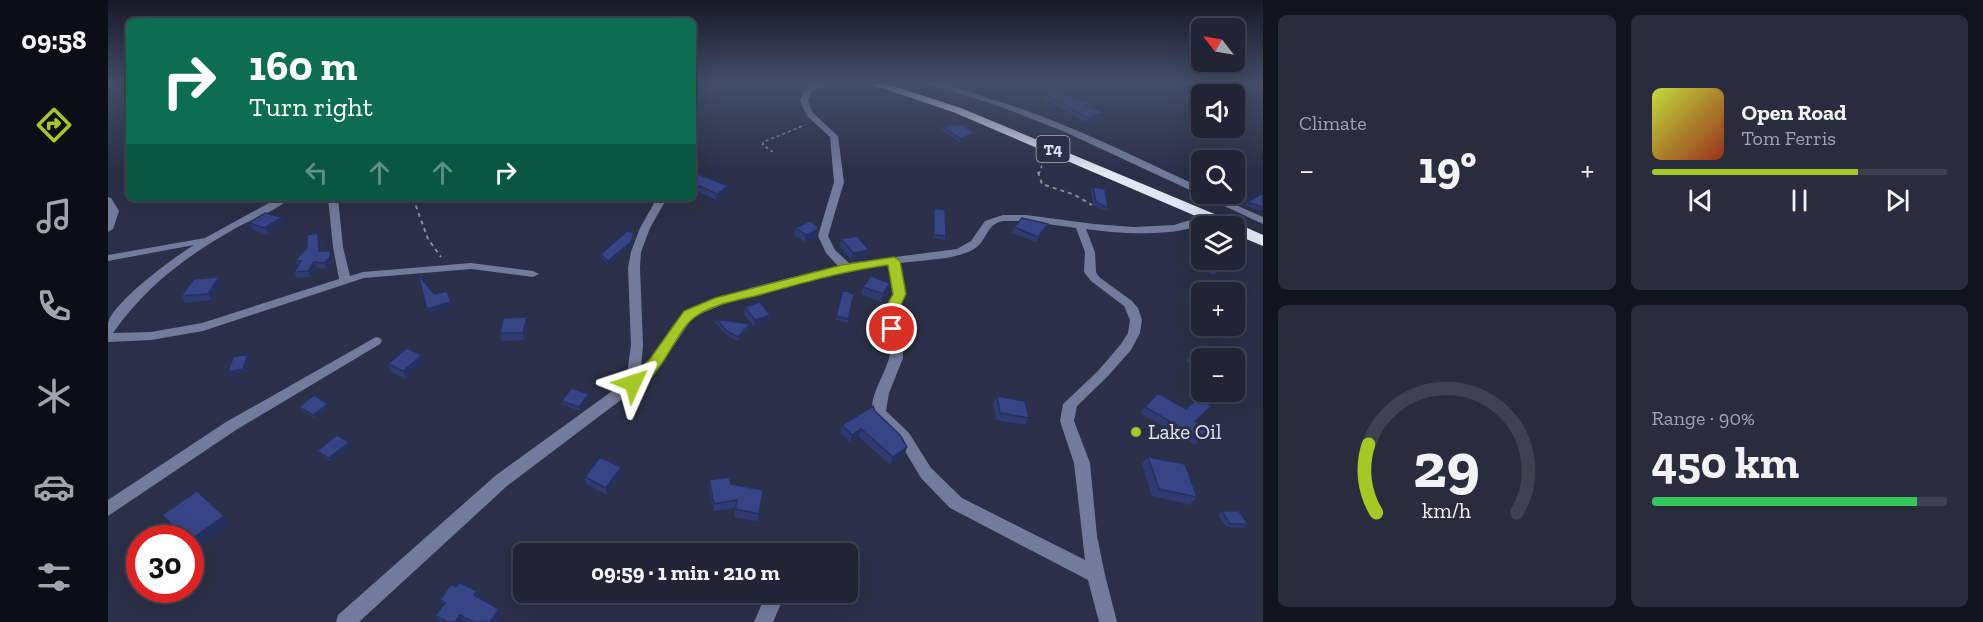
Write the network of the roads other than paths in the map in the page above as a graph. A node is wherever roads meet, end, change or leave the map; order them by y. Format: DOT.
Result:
graph roads {
  1 [pos="810,112"];
  2 [pos="962,112"];
  3 [pos="1020,112"];
  4 [pos="1191,187"];
  5 [pos="108,200"];
  6 [pos="279,201"];
  7 [pos="333,201"];
  8 [pos="660,201"];
  9 [pos="1227,204"];
  10 [pos="1208,216"];
  11 [pos="1263,221"];
  12 [pos="1191,224"];
  13 [pos="1080,226"];
  14 [pos="108,229"];
  15 [pos="1245,233"];
  16 [pos="208,239"];
  17 [pos="1263,241"];
  18 [pos="108,258"];
  19 [pos="894,261"];
  20 [pos="846,267"];
  21 [pos="533,274"];
  22 [pos="345,279"];
  23 [pos="108,331"];
  24 [pos="108,338"];
  25 [pos="376,341"];
  26 [pos="633,383"];
  27 [pos="108,509"];
  28 [pos="1096,575"];
  29 [pos="772,603"];
  30 [pos="345,622"];
  31 [pos="763,622"];
  32 [pos="1108,622"];
  1 -- 20 [label="street"];
  2 -- 10 [label="highway, T4"];
  3 -- 4 [label="street"];
  5 -- 14 [label="street"];
  6 -- 16 [label="street"];
  7 -- 22 [label="street"];
  8 -- 26 [label="street"];
  9 -- 11 [label="street"];
  12 -- 13 [label="street"];
  13 -- 19 [label="street"];
  13 -- 28 [label="street"];
  15 -- 17 [label="highway, T4"];
  16 -- 18 [label="street"];
  16 -- 23 [label="street"];
  19 -- 20 [label="street"];
  19 -- 28 [label="street"];
  20 -- 26 [label="street"];
  21 -- 22 [label="street"];
  22 -- 24 [label="street"];
  25 -- 27 [label="street"];
  26 -- 30 [label="street"];
  28 -- 32 [label="street"];
  29 -- 31 [label="street"];
}
